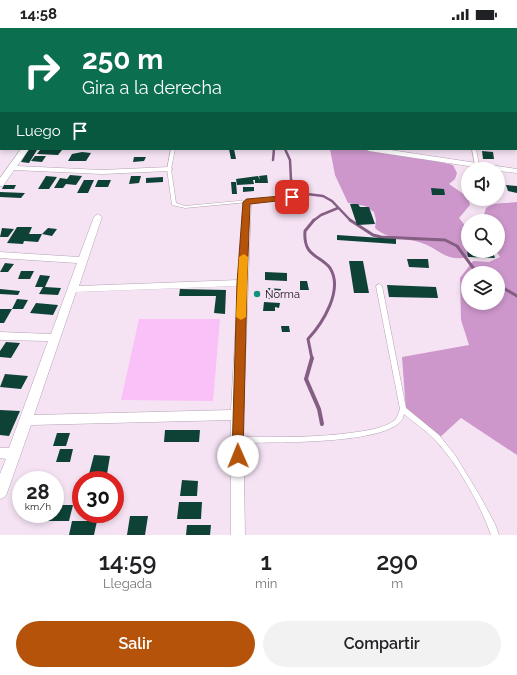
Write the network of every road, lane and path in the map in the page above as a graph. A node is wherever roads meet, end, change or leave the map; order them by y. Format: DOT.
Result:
graph roads {
  1 [pos="24,150"];
  2 [pos="174,150"];
  3 [pos="375,150"];
  4 [pos="474,150"];
  5 [pos="476,162"];
  6 [pos="461,163"];
  7 [pos="12,168"];
  8 [pos="505,169"];
  9 [pos="170,170"];
  10 [pos="517,171"];
  11 [pos="0,184"];
  12 [pos="292,197"];
  13 [pos="247,202"];
  14 [pos="98,217"];
  15 [pos="0,255"];
  16 [pos="82,260"];
  17 [pos="242,283"];
  18 [pos="379,286"];
  19 [pos="72,289"];
  20 [pos="0,336"];
  21 [pos="55,338"];
  22 [pos="403,410"];
  23 [pos="237,416"];
  24 [pos="26,420"];
  25 [pos="237,440"];
  26 [pos="0,453"];
  27 [pos="14,454"];
  28 [pos="0,493"];
  29 [pos="238,535"];
  30 [pos="495,535"];
  1 -- 7 [label="street"];
  2 -- 9 [label="lane"];
  3 -- 6 [label="street"];
  4 -- 5 [label="lane"];
  7 -- 9 [label="street"];
  7 -- 11 [label="street"];
  8 -- 10 [label="street"];
  9 -- 13 [label="lane"];
  12 -- 13 [label="lane"];
  13 -- 17 [label="street"];
  14 -- 16 [label="street"];
  15 -- 16 [label="street"];
  16 -- 19 [label="street"];
  17 -- 19 [label="street"];
  17 -- 23 [label="street"];
  18 -- 22 [label="lane"];
  19 -- 21 [label="street"];
  20 -- 21 [label="street"];
  21 -- 24 [label="street"];
  22 -- 25 [label="lane"];
  22 -- 30 [label="lane"];
  23 -- 24 [label="street"];
  23 -- 25 [label="street"];
  24 -- 27 [label="street"];
  25 -- 29 [label="street"];
  26 -- 27 [label="street"];
  27 -- 28 [label="street"];
}
